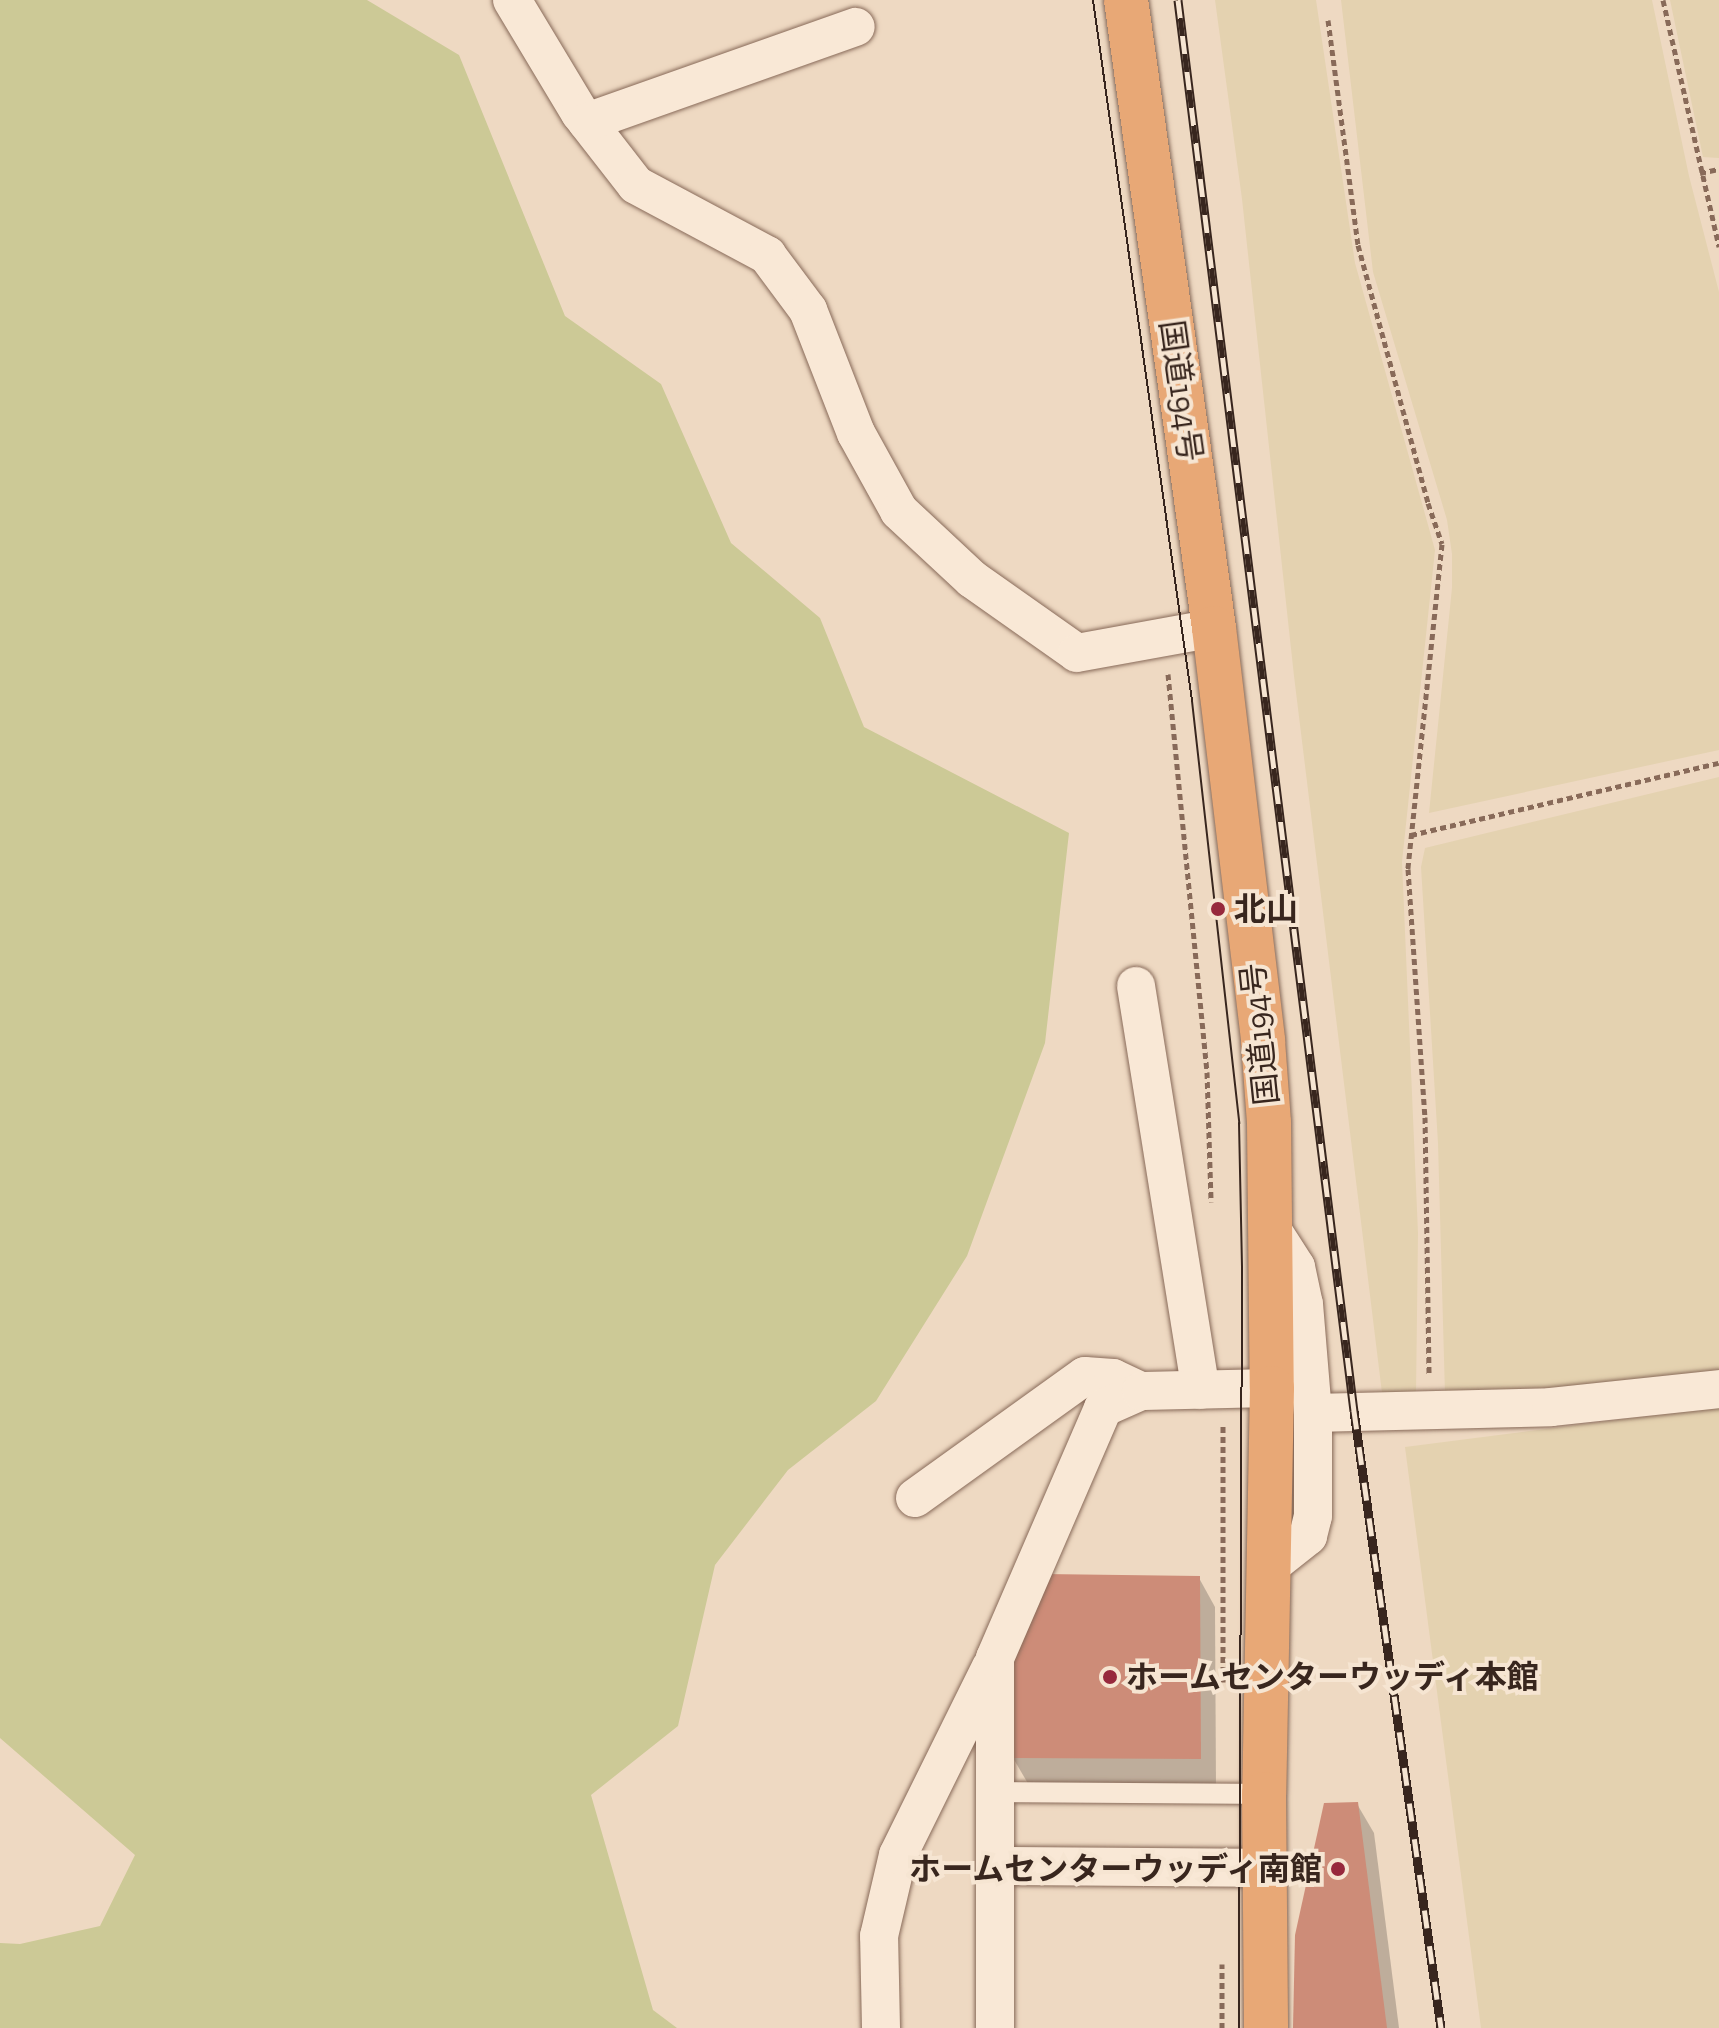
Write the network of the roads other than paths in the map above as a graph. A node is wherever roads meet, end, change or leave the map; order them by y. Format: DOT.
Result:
graph roads {
  1 [pos="512,0"];
  2 [pos="1126,0"];
  3 [pos="856,27"];
  4 [pos="587,122"];
  5 [pos="1214,628"];
  6 [pos="1136,986"];
  7 [pos="1271,1228"];
  8 [pos="1272,1388"];
  9 [pos="1719,1389"];
  10 [pos="1201,1390"];
  11 [pos="1141,1391"];
  12 [pos="1313,1413"];
  13 [pos="915,1498"];
  14 [pos="1269,1567"];
  15 [pos="995,1658"];
  16 [pos="995,1792"];
  17 [pos="1264,1794"];
  18 [pos="996,1866"];
  19 [pos="1265,1868"];
  20 [pos="881,2028"];
  21 [pos="995,2028"];
  22 [pos="1266,2028"];
  1 -- 4 [label="street"];
  2 -- 5 [label="highway, 国道194号"];
  3 -- 4 [label="street"];
  4 -- 5 [label="street"];
  5 -- 7 [label="highway, 国道194号"];
  6 -- 10 [label="street"];
  7 -- 8 [label="highway, 国道194号"];
  7 -- 12 [label="street"];
  8 -- 10 [label="street"];
  8 -- 14 [label="highway, 国道194号"];
  9 -- 12 [label="street"];
  10 -- 11 [label="street"];
  11 -- 13 [label="street"];
  11 -- 15 [label="street"];
  12 -- 14 [label="street"];
  14 -- 17 [label="highway, 国道194号"];
  15 -- 16 [label="street"];
  15 -- 20 [label="street"];
  16 -- 17 [label="lane"];
  16 -- 18 [label="street"];
  17 -- 19 [label="highway, 国道194号"];
  18 -- 19 [label="street"];
  18 -- 21 [label="street"];
  19 -- 22 [label="highway, 国道194号"];
}
